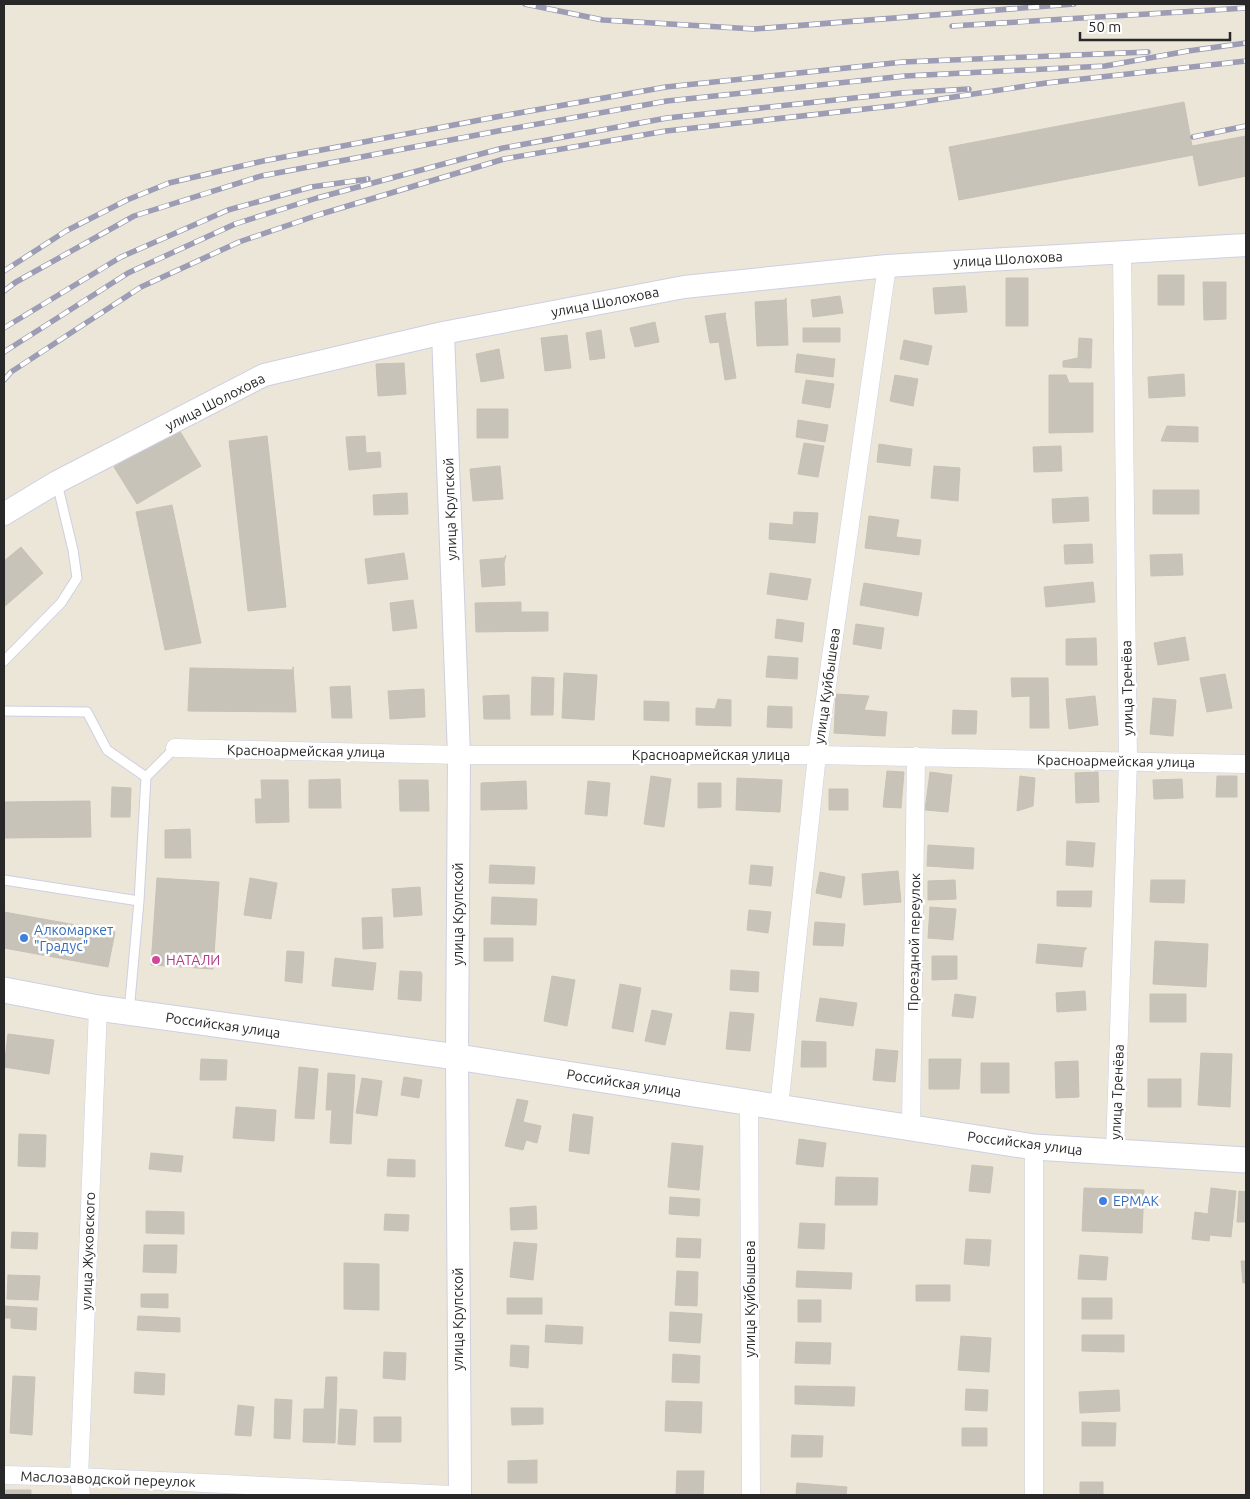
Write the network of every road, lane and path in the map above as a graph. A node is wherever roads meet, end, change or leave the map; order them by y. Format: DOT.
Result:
graph roads {
  1 [pos="1246,245"];
  2 [pos="1122,253"];
  3 [pos="887,266"];
  4 [pos="444,333"];
  5 [pos="57,482"];
  6 [pos="4,514"];
  7 [pos="4,661"];
  8 [pos="4,712"];
  9 [pos="175,748"];
  10 [pos="817,754"];
  11 [pos="459,755"];
  12 [pos="916,756"];
  13 [pos="1128,760"];
  14 [pos="1246,764"];
  15 [pos="146,777"];
  16 [pos="4,880"];
  17 [pos="139,902"];
  18 [pos="4,990"];
  19 [pos="98,1008"];
  20 [pos="129,1012"];
  21 [pos="457,1057"];
  22 [pos="748,1103"];
  23 [pos="779,1107"];
  24 [pos="911,1128"];
  25 [pos="1034,1147"];
  26 [pos="1115,1152"];
  27 [pos="1246,1160"];
  28 [pos="4,1474"];
  29 [pos="79,1476"];
  30 [pos="80,1495"];
  31 [pos="452,1495"];
  32 [pos="460,1495"];
  33 [pos="751,1495"];
  34 [pos="1034,1495"];
  1 -- 2 [label="street, улица Шолохова"];
  2 -- 3 [label="street, улица Шолохова"];
  2 -- 13 [label="street, улица Тренёва"];
  3 -- 4 [label="street, улица Шолохова"];
  3 -- 10 [label="street, улица Куйбышева"];
  4 -- 5 [label="street, улица Шолохова"];
  4 -- 11 [label="street, улица Крупской"];
  5 -- 6 [label="street, улица Шолохова"];
  5 -- 7 [label="lane"];
  8 -- 15 [label="lane"];
  9 -- 11 [label="street, Красноармейская улица"];
  9 -- 15 [label="lane"];
  10 -- 11 [label="street, Красноармейская улица"];
  10 -- 12 [label="street, Красноармейская улица"];
  10 -- 23 [label="street, улица Куйбышева"];
  11 -- 21 [label="street, улица Крупской"];
  12 -- 13 [label="street, Красноармейская улица"];
  12 -- 24 [label="street, Проездной переулок"];
  13 -- 14 [label="street, Красноармейская улица"];
  13 -- 26 [label="street, улица Тренёва"];
  15 -- 17 [label="lane"];
  16 -- 17 [label="lane"];
  17 -- 20 [label="lane"];
  18 -- 19 [label="main road, Российская улица"];
  19 -- 20 [label="main road, Российская улица"];
  19 -- 29 [label="street, улица Жуковского"];
  20 -- 21 [label="main road, Российская улица"];
  21 -- 22 [label="main road, Российская улица"];
  21 -- 32 [label="street, улица Крупской"];
  22 -- 23 [label="main road, Российская улица"];
  22 -- 33 [label="street, улица Куйбышева"];
  23 -- 24 [label="main road, Российская улица"];
  24 -- 25 [label="main road, Российская улица"];
  25 -- 26 [label="main road, Российская улица"];
  25 -- 34 [label="street"];
  26 -- 27 [label="main road, Российская улица"];
  28 -- 29 [label="street, Маслозаводской переулок"];
  29 -- 30 [label="street, улица Жуковского"];
  29 -- 31 [label="street, Маслозаводской переулок"];
}
